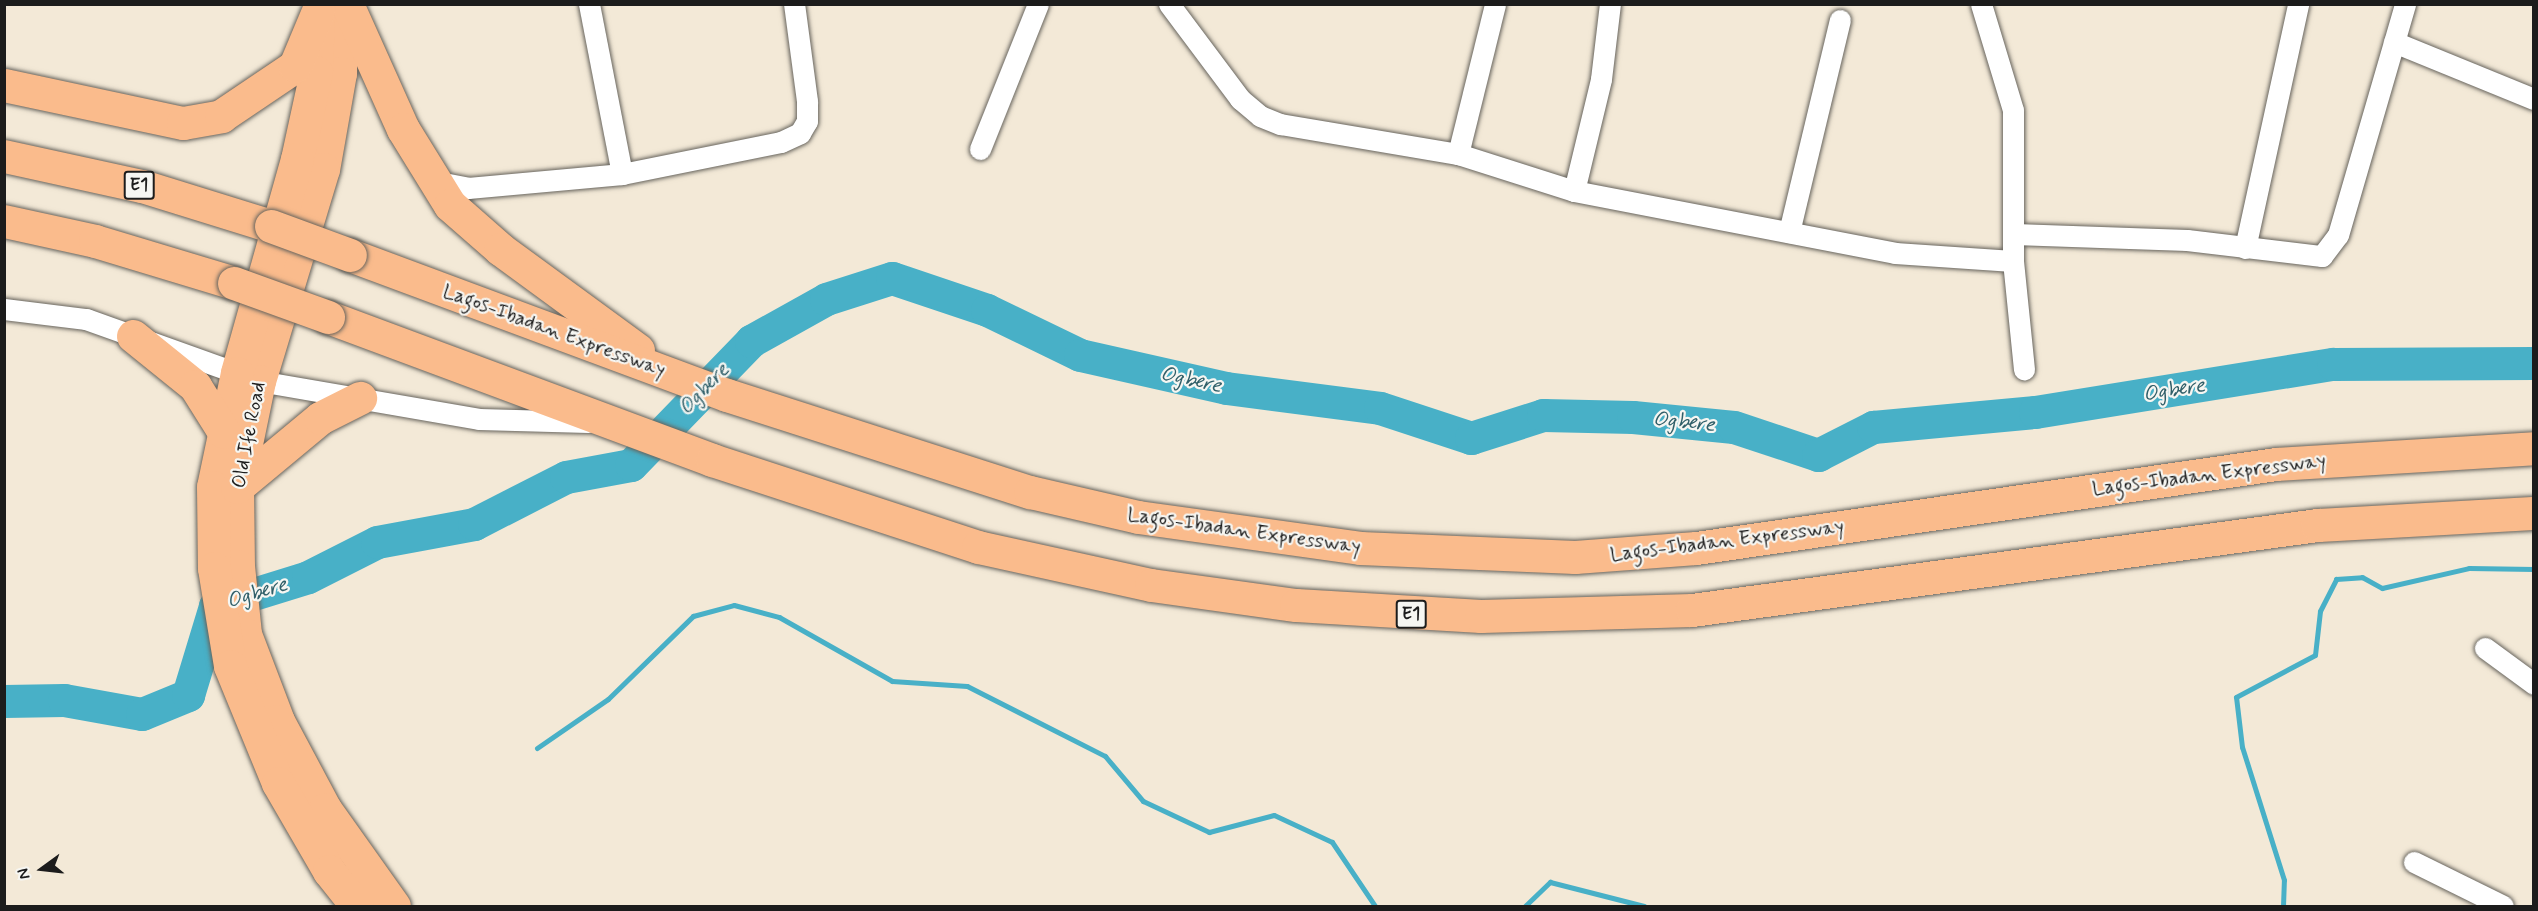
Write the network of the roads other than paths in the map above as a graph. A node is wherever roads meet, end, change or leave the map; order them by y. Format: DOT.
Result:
graph roads {
  1 [pos="588,4"];
  2 [pos="794,4"];
  3 [pos="1038,4"];
  4 [pos="1169,4"];
  5 [pos="1496,4"];
  6 [pos="1610,4"];
  7 [pos="1982,4"];
  8 [pos="2298,4"];
  9 [pos="2405,4"];
  10 [pos="331,6"];
  11 [pos="1840,20"];
  12 [pos="2394,42"];
  13 [pos="4,85"];
  14 [pos="2534,99"];
  15 [pos="981,149"];
  16 [pos="1458,154"];
  17 [pos="4,156"];
  18 [pos="622,174"];
  19 [pos="432,180"];
  20 [pos="1574,191"];
  21 [pos="4,221"];
  22 [pos="1789,232"];
  23 [pos="2014,234"];
  24 [pos="2245,248"];
  25 [pos="2013,261"];
  26 [pos="4,309"];
  27 [pos="133,336"];
  28 [pos="2024,369"];
  29 [pos="676,376"];
  30 [pos="248,377"];
  31 [pos="360,398"];
  32 [pos="616,423"];
  33 [pos="224,432"];
  34 [pos="2534,448"];
  35 [pos="237,487"];
  36 [pos="2534,513"];
  37 [pos="226,567"];
  38 [pos="234,637"];
  39 [pos="2485,648"];
  40 [pos="2534,684"];
  41 [pos="2414,862"];
  42 [pos="357,906"];
  43 [pos="394,906"];
  44 [pos="2503,906"];
  1 -- 18 [label="street"];
  2 -- 18 [label="street"];
  3 -- 15 [label="street"];
  4 -- 16 [label="street"];
  5 -- 16 [label="street"];
  6 -- 20 [label="street"];
  7 -- 23 [label="street"];
  8 -- 24 [label="street"];
  9 -- 12 [label="street"];
  10 -- 13 [label="main road"];
  10 -- 19 [label="main road"];
  10 -- 30 [label="main road, Old Ife Road"];
  11 -- 22 [label="street"];
  12 -- 14 [label="street"];
  12 -- 24 [label="street"];
  16 -- 20 [label="street"];
  17 -- 29 [label="main road, Lagos-Ibadan Expressway / E1, bridge"];
  18 -- 19 [label="street"];
  19 -- 29 [label="main road"];
  20 -- 22 [label="street"];
  21 -- 32 [label="main road, E1, bridge"];
  22 -- 25 [label="street"];
  23 -- 24 [label="street"];
  23 -- 25 [label="street"];
  25 -- 28 [label="street"];
  26 -- 27 [label="street"];
  27 -- 30 [label="street"];
  27 -- 33 [label="main road"];
  29 -- 34 [label="main road, Lagos-Ibadan Expressway / E1"];
  30 -- 31 [label="street"];
  30 -- 33 [label="main road, Old Ife Road"];
  30 -- 35 [label="main road, Old Ife Road"];
  31 -- 32 [label="street"];
  31 -- 35 [label="main road"];
  32 -- 36 [label="main road, E1"];
  33 -- 37 [label="main road, Old Ife Road"];
  35 -- 37 [label="main road, Old Ife Road"];
  37 -- 38 [label="main road, Old Ife Road"];
  38 -- 42 [label="main road, Old Ife Road"];
  38 -- 43 [label="main road, Old Ife Road"];
  39 -- 40 [label="street"];
  41 -- 44 [label="street"];
}
